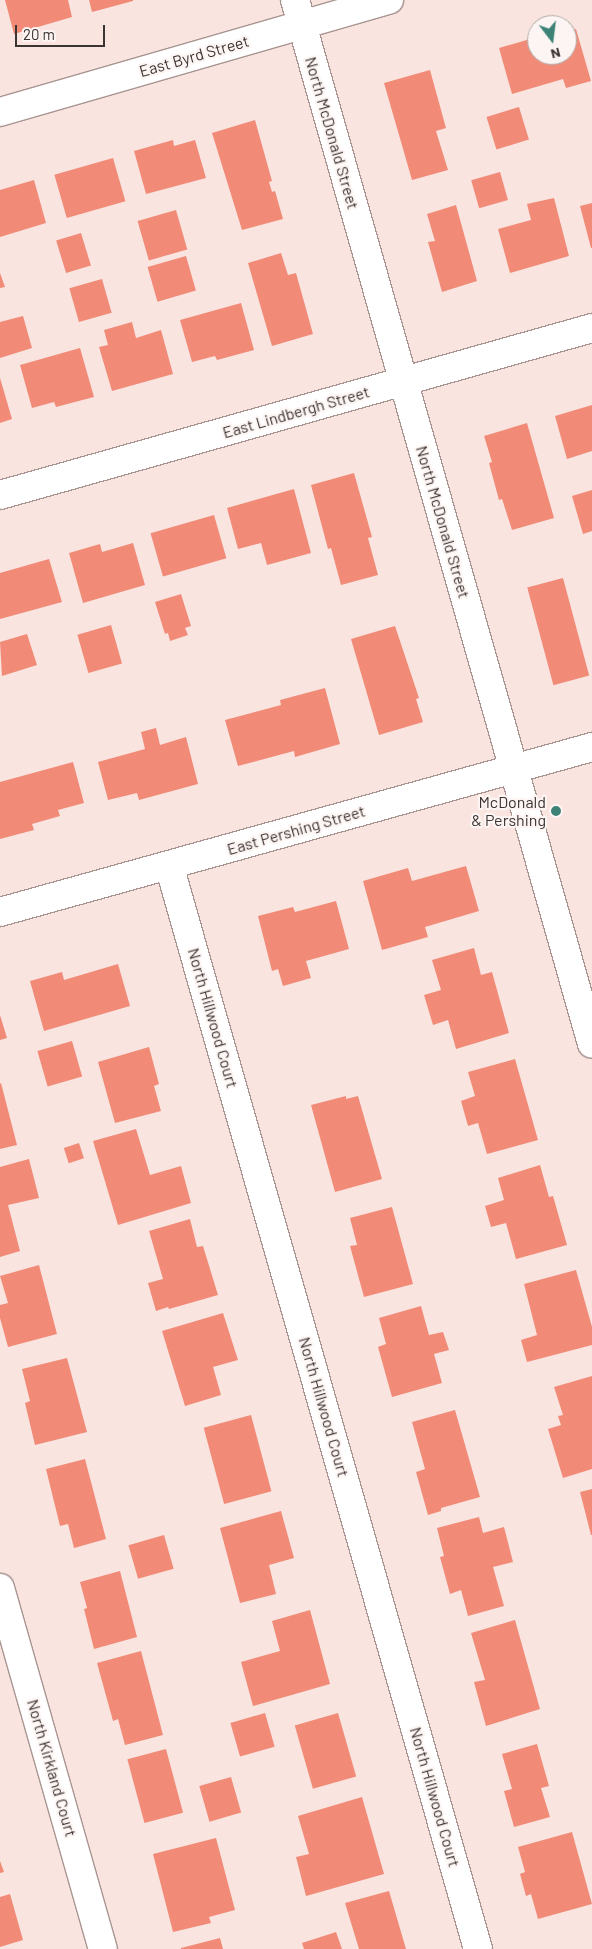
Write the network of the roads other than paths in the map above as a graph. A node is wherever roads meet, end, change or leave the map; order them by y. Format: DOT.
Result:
graph roads {
  1 [pos="389,0"];
  2 [pos="298,13"];
  3 [pos="0,112"];
  4 [pos="592,328"];
  5 [pos="403,382"];
  6 [pos="0,495"];
  7 [pos="592,747"];
  8 [pos="514,768"];
  9 [pos="169,865"];
  10 [pos="0,912"];
  11 [pos="592,1044"];
  12 [pos="0,1588"];
  13 [pos="103,1949"];
  14 [pos="478,1949"];
  1 -- 2 [label="street, East Byrd Street"];
  2 -- 3 [label="street, East Byrd Street"];
  2 -- 5 [label="street, North McDonald Street"];
  4 -- 5 [label="street, East Lindbergh Street"];
  5 -- 6 [label="street, East Lindbergh Street"];
  5 -- 8 [label="street, North McDonald Street"];
  7 -- 8 [label="street, East Pershing Street"];
  8 -- 9 [label="street, East Pershing Street"];
  8 -- 11 [label="street, North McDonald Street"];
  9 -- 10 [label="street, East Pershing Street"];
  9 -- 14 [label="street, North Hillwood Court"];
  12 -- 13 [label="street, North Kirkland Court"];
}
